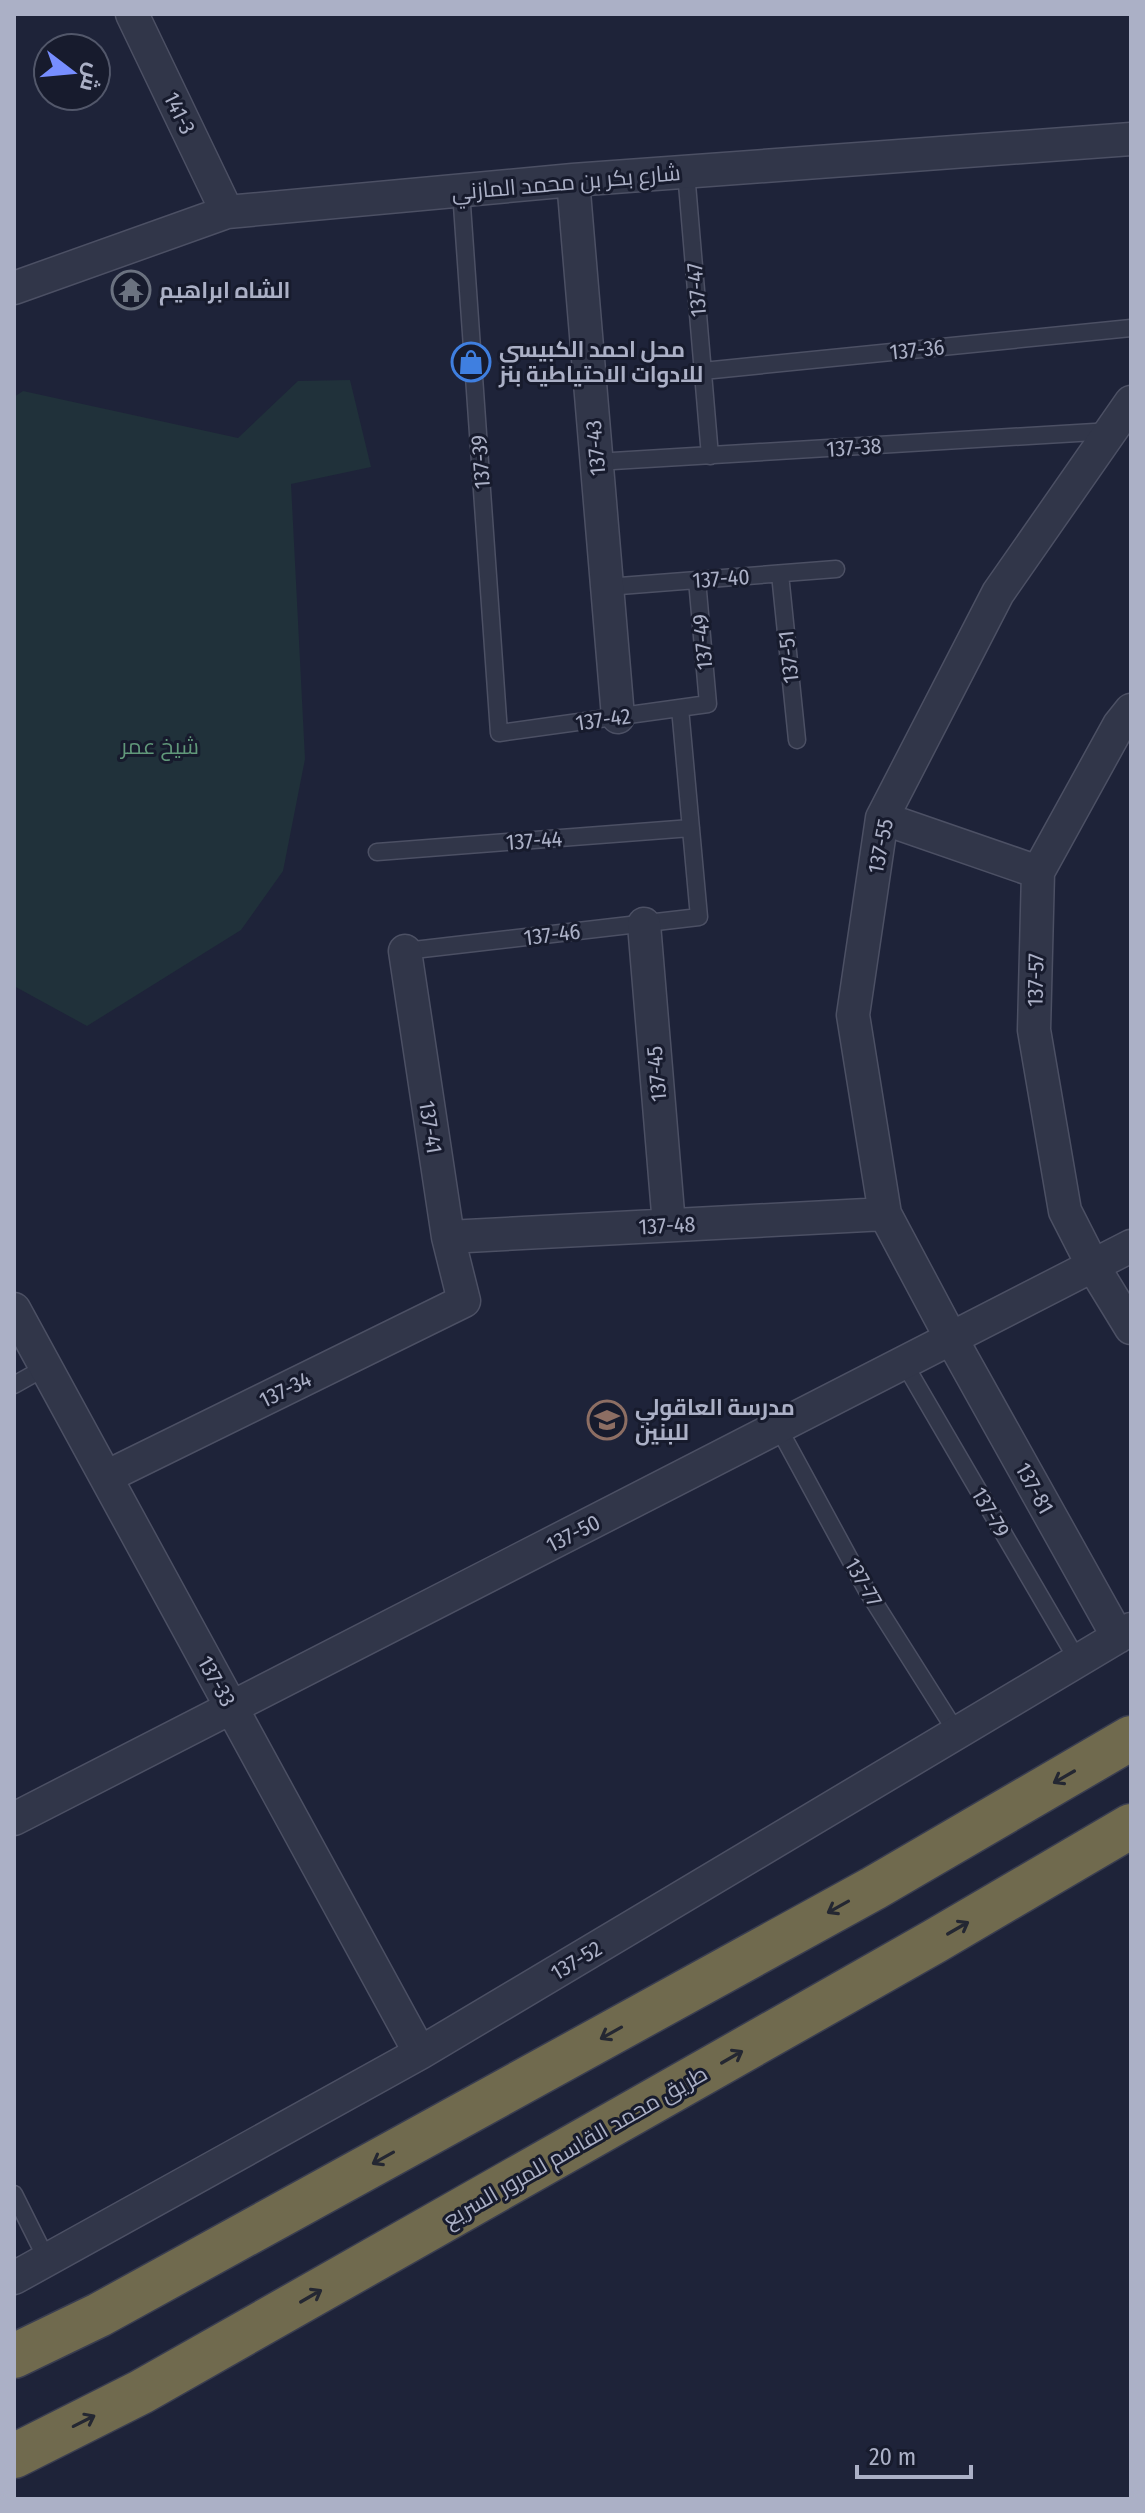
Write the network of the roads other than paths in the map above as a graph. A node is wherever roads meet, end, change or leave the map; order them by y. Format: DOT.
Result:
graph roads {
  1 [pos="132,14"];
  2 [pos="1131,139"];
  3 [pos="686,172"];
  4 [pos="573,180"];
  5 [pos="461,191"];
  6 [pos="227,212"];
  7 [pos="14,288"];
  8 [pos="1131,328"];
  9 [pos="703,371"];
  10 [pos="1131,402"];
  11 [pos="1111,431"];
  12 [pos="710,456"];
  13 [pos="596,462"];
  14 [pos="836,569"];
  15 [pos="780,574"];
  16 [pos="697,580"];
  17 [pos="607,587"];
  18 [pos="708,704"];
  19 [pos="680,708"];
  20 [pos="1131,710"];
  21 [pos="618,717"];
  22 [pos="499,733"];
  23 [pos="797,740"];
  24 [pos="882,818"];
  25 [pos="691,828"];
  26 [pos="377,852"];
  27 [pos="1038,872"];
  28 [pos="644,924"];
  29 [pos="405,951"];
  30 [pos="885,1214"];
  31 [pos="669,1225"];
  32 [pos="448,1237"];
  33 [pos="1131,1246"];
  34 [pos="1093,1266"];
  35 [pos="464,1301"];
  36 [pos="14,1309"];
  37 [pos="1131,1328"];
  38 [pos="951,1338"];
  39 [pos="904,1363"];
  40 [pos="46,1367"];
  41 [pos="14,1385"];
  42 [pos="778,1427"];
  43 [pos="106,1477"];
  44 [pos="1125,1633"];
  45 [pos="1078,1661"];
  46 [pos="232,1708"];
  47 [pos="957,1733"];
  48 [pos="1131,1738"];
  49 [pos="14,1819"];
  50 [pos="1131,1826"];
  51 [pos="420,2053"];
  52 [pos="14,2194"];
  53 [pos="47,2260"];
  54 [pos="14,2278"];
  55 [pos="14,2356"];
  56 [pos="14,2456"];
  1 -- 6 [label="street, 141-3"];
  2 -- 3 [label="street, شارع بكر بن محمد المازني"];
  3 -- 4 [label="street, شارع بكر بن محمد المازني"];
  3 -- 9 [label="lane, 137-47"];
  4 -- 5 [label="street, شارع بكر بن محمد المازني"];
  4 -- 13 [label="street, 137-43"];
  5 -- 6 [label="street, شارع بكر بن محمد المازني"];
  5 -- 22 [label="lane, 137-39"];
  6 -- 7 [label="street, شارع بكر بن محمد المازني"];
  8 -- 9 [label="lane, 137-36"];
  9 -- 12 [label="lane, 137-47"];
  10 -- 11 [label="street, 137-55"];
  11 -- 12 [label="lane, 137-38"];
  11 -- 24 [label="street, 137-55"];
  12 -- 13 [label="lane, 137-38"];
  13 -- 17 [label="street, 137-43"];
  14 -- 15 [label="lane, 137-40"];
  15 -- 16 [label="lane, 137-40"];
  15 -- 23 [label="lane, 137-51"];
  16 -- 17 [label="lane, 137-40"];
  16 -- 18 [label="lane, 137-49"];
  17 -- 21 [label="street, 137-43"];
  18 -- 19 [label="lane, 137-42"];
  19 -- 21 [label="lane, 137-42"];
  19 -- 25 [label="lane"];
  20 -- 27 [label="street, 137-57"];
  21 -- 22 [label="lane, 137-42"];
  24 -- 27 [label="street"];
  24 -- 30 [label="street, 137-55"];
  25 -- 26 [label="lane, 137-44"];
  25 -- 28 [label="lane, 137-46"];
  27 -- 34 [label="street, 137-57"];
  28 -- 29 [label="lane, 137-46"];
  28 -- 31 [label="street, 137-45"];
  29 -- 32 [label="street, 137-41"];
  30 -- 31 [label="street, 137-48"];
  30 -- 38 [label="street, 137-55"];
  31 -- 32 [label="street, 137-48"];
  32 -- 35 [label="street, 137-41"];
  33 -- 34 [label="street, 137-50"];
  34 -- 37 [label="street, 137-57"];
  34 -- 38 [label="street, 137-50"];
  35 -- 43 [label="street, 137-34"];
  36 -- 40 [label="street, 137-33"];
  38 -- 39 [label="street, 137-50"];
  38 -- 44 [label="street, 137-81"];
  39 -- 42 [label="street, 137-50"];
  39 -- 45 [label="lane, 137-79"];
  40 -- 41 [label="lane"];
  40 -- 43 [label="street, 137-33"];
  42 -- 46 [label="street, 137-50"];
  42 -- 47 [label="lane, 137-77"];
  43 -- 46 [label="street, 137-33"];
  44 -- 45 [label="street, 137-52"];
  45 -- 47 [label="street, 137-52"];
  46 -- 49 [label="street, 137-50"];
  46 -- 51 [label="street, 137-33"];
  47 -- 51 [label="street, 137-52"];
  48 -- 55 [label="highway, one-way"];
  56 -- 50 [label="highway, طريق محمد القاسم للمرور السريع, one-way"];
  51 -- 53 [label="street, 137-52"];
  52 -- 53 [label="lane"];
  53 -- 54 [label="street, 137-52"];
}
